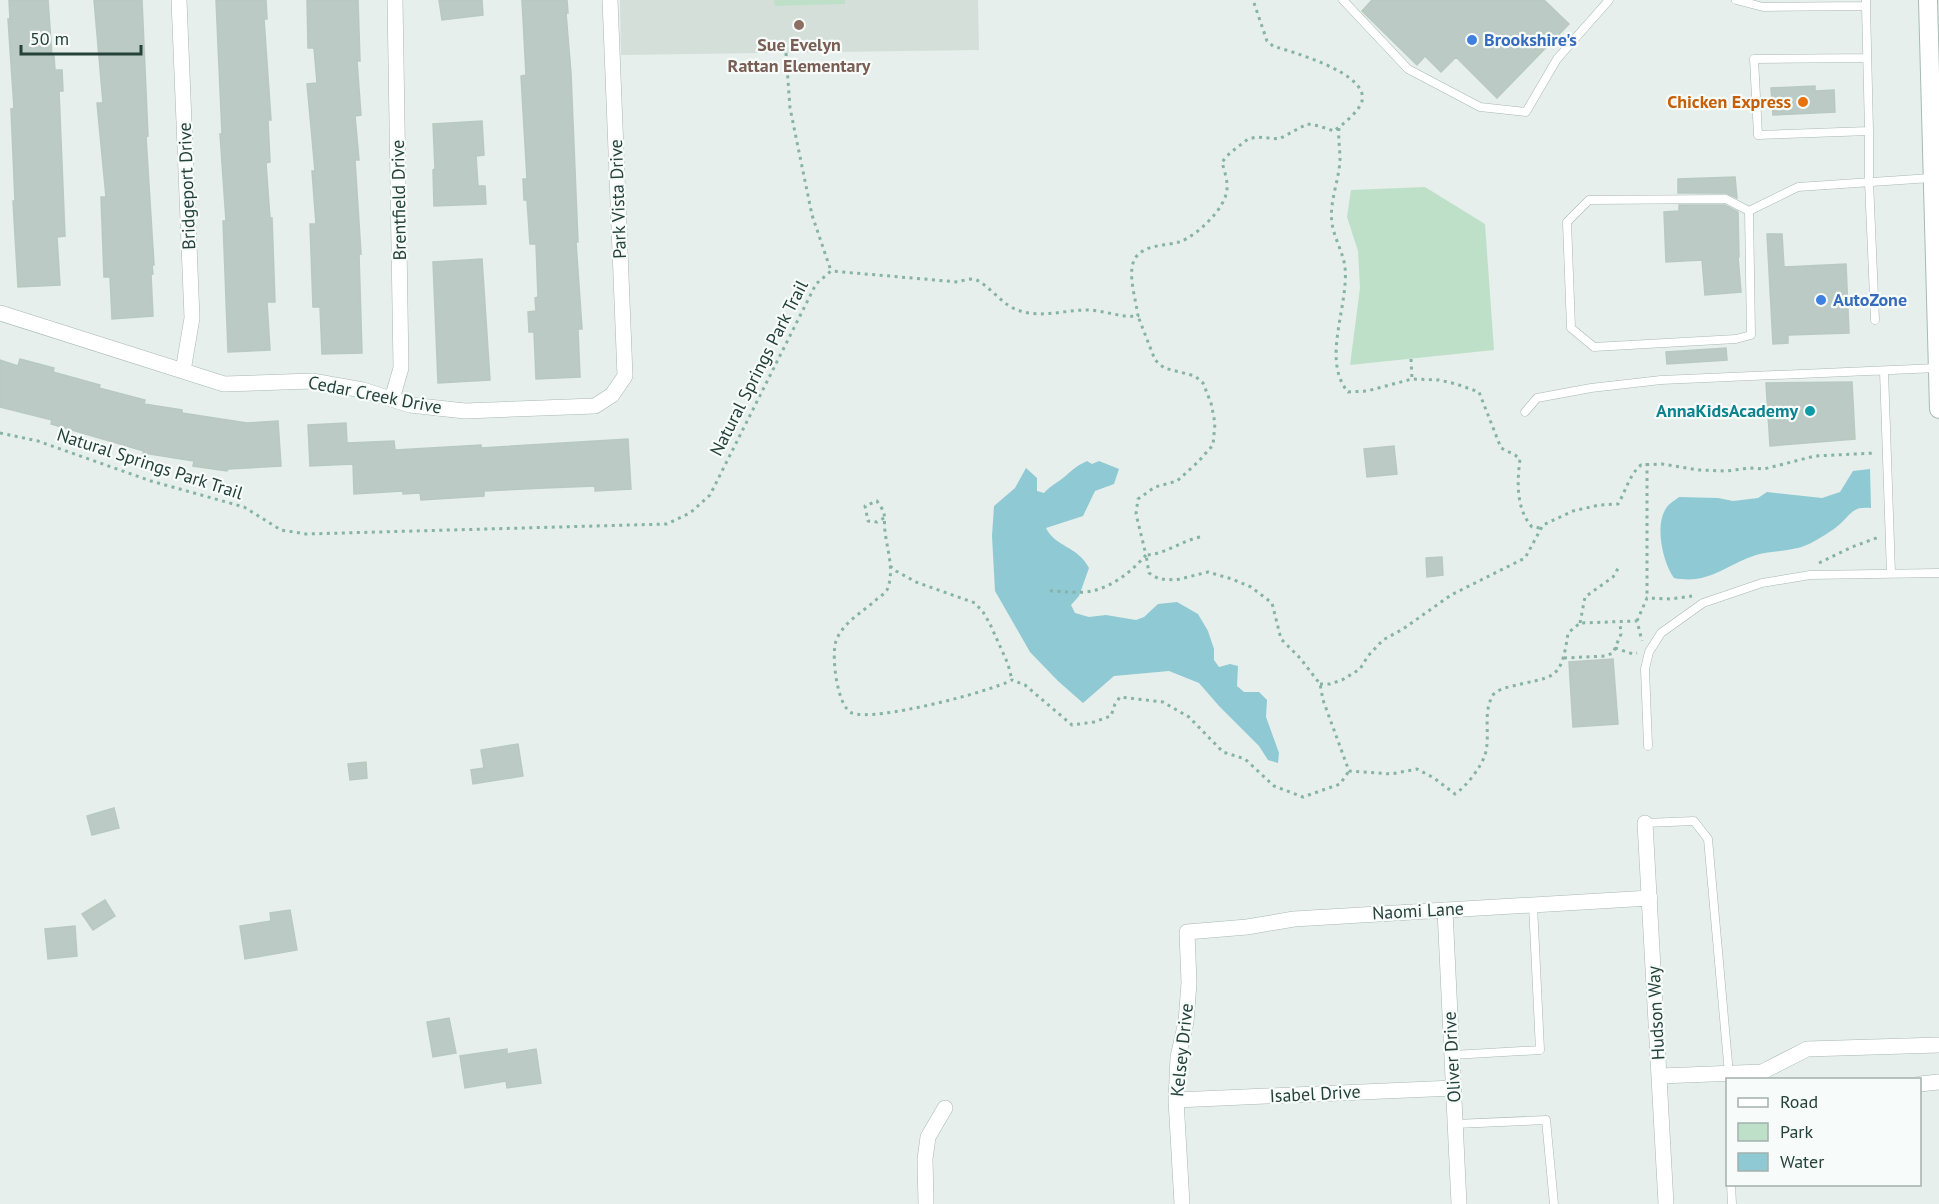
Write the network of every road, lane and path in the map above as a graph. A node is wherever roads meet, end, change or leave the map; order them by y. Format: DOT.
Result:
graph roads {
  1 [pos="179,0"];
  2 [pos="395,0"];
  3 [pos="610,0"];
  4 [pos="1253,0"];
  5 [pos="1342,0"];
  6 [pos="1736,0"];
  7 [pos="1928,0"];
  8 [pos="1605,1"];
  9 [pos="1866,3"];
  10 [pos="786,53"];
  11 [pos="1867,58"];
  12 [pos="1339,128"];
  13 [pos="1869,131"];
  14 [pos="1933,178"];
  15 [pos="1869,182"];
  16 [pos="1749,211"];
  17 [pos="831,270"];
  18 [pos="0,313"];
  19 [pos="1138,316"];
  20 [pos="1875,320"];
  21 [pos="1411,359"];
  22 [pos="1937,368"];
  23 [pos="183,371"];
  24 [pos="1884,371"];
  25 [pos="1412,379"];
  26 [pos="612,395"];
  27 [pos="392,399"];
  28 [pos="1939,409"];
  29 [pos="1526,412"];
  30 [pos="0,433"];
  31 [pos="1887,454"];
  32 [pos="1647,463"];
  33 [pos="884,518"];
  34 [pos="1540,528"];
  35 [pos="1200,537"];
  36 [pos="1146,555"];
  37 [pos="1620,565"];
  38 [pos="890,566"];
  39 [pos="1891,573"];
  40 [pos="1939,573"];
  41 [pos="1050,591"];
  42 [pos="1647,598"];
  43 [pos="1580,623"];
  44 [pos="1620,623"];
  45 [pos="1615,648"];
  46 [pos="1649,652"];
  47 [pos="1564,658"];
  48 [pos="1012,680"];
  49 [pos="1320,684"];
  50 [pos="1648,746"];
  51 [pos="1349,771"];
  52 [pos="1645,823"];
  53 [pos="1650,898"];
  54 [pos="1533,904"];
  55 [pos="1445,909"];
  56 [pos="1187,932"];
  57 [pos="1939,1046"];
  58 [pos="1452,1054"];
  59 [pos="1660,1076"];
  60 [pos="1729,1076"];
  61 [pos="1768,1076"];
  62 [pos="1939,1082"];
  63 [pos="1921,1084"];
  64 [pos="1454,1088"];
  65 [pos="1176,1100"];
  66 [pos="945,1108"];
  67 [pos="1455,1124"];
  68 [pos="1731,1186"];
  69 [pos="926,1204"];
  70 [pos="1182,1204"];
  71 [pos="1459,1204"];
  72 [pos="1554,1204"];
  73 [pos="1666,1204"];
  74 [pos="1732,1204"];
  1 -- 23 [label="street, Bridgeport Drive"];
  2 -- 27 [label="street, Brentfield Drive"];
  3 -- 26 [label="street, Park Vista Drive"];
  4 -- 12 [label="path"];
  5 -- 8 [label="lane"];
  6 -- 9 [label="lane"];
  7 -- 14 [label="main road"];
  9 -- 11 [label="lane"];
  10 -- 17 [label="path"];
  11 -- 13 [label="lane"];
  11 -- 13 [label="lane"];
  12 -- 19 [label="path"];
  12 -- 25 [label="path"];
  13 -- 15 [label="lane"];
  14 -- 15 [label="lane"];
  14 -- 22 [label="main road"];
  15 -- 16 [label="lane"];
  15 -- 20 [label="lane"];
  16 -- 16 [label="lane"];
  17 -- 19 [label="path, Natural Springs Park Trail"];
  17 -- 30 [label="path, Natural Springs Park Trail"];
  18 -- 23 [label="street, Cedar Creek Drive"];
  19 -- 36 [label="path"];
  21 -- 25 [label="path"];
  22 -- 24 [label="lane"];
  22 -- 28 [label="main road"];
  23 -- 27 [label="street, Cedar Creek Drive"];
  24 -- 29 [label="lane"];
  24 -- 31 [label="lane"];
  25 -- 34 [label="path"];
  26 -- 27 [label="street, Cedar Creek Drive"];
  31 -- 32 [label="path"];
  31 -- 39 [label="lane"];
  32 -- 34 [label="path"];
  32 -- 42 [label="path"];
  33 -- 33 [label="path"];
  33 -- 38 [label="path"];
  34 -- 49 [label="path"];
  35 -- 36 [label="path"];
  36 -- 41 [label="path"];
  36 -- 49 [label="path"];
  37 -- 43 [label="path"];
  38 -- 48 [label="path"];
  38 -- 48 [label="path"];
  39 -- 40 [label="lane"];
  39 -- 46 [label="lane"];
  43 -- 44 [label="path"];
  43 -- 47 [label="path"];
  44 -- 45 [label="path"];
  44 -- 46 [label="path"];
  45 -- 46 [label="path"];
  45 -- 47 [label="path"];
  46 -- 50 [label="lane"];
  47 -- 51 [label="path"];
  48 -- 51 [label="path"];
  49 -- 51 [label="path"];
  52 -- 53 [label="street, Hudson Way"];
  52 -- 60 [label="lane"];
  53 -- 54 [label="street, Naomi Lane"];
  53 -- 59 [label="street, Hudson Way"];
  54 -- 55 [label="street, Naomi Lane"];
  54 -- 58 [label="lane"];
  55 -- 56 [label="street, Naomi Lane"];
  55 -- 58 [label="street, Oliver Drive"];
  56 -- 65 [label="street, Kelsey Drive"];
  57 -- 61 [label="street"];
  58 -- 64 [label="street, Oliver Drive"];
  59 -- 60 [label="street"];
  59 -- 73 [label="street, Hudson Way"];
  60 -- 61 [label="street"];
  62 -- 63 [label="street"];
  64 -- 65 [label="street, Isabel Drive"];
  64 -- 67 [label="street, Oliver Drive"];
  65 -- 70 [label="street, Kelsey Drive"];
  66 -- 69 [label="street"];
  67 -- 71 [label="street, Oliver Drive"];
  67 -- 72 [label="lane"];
  68 -- 74 [label="lane"];
}
